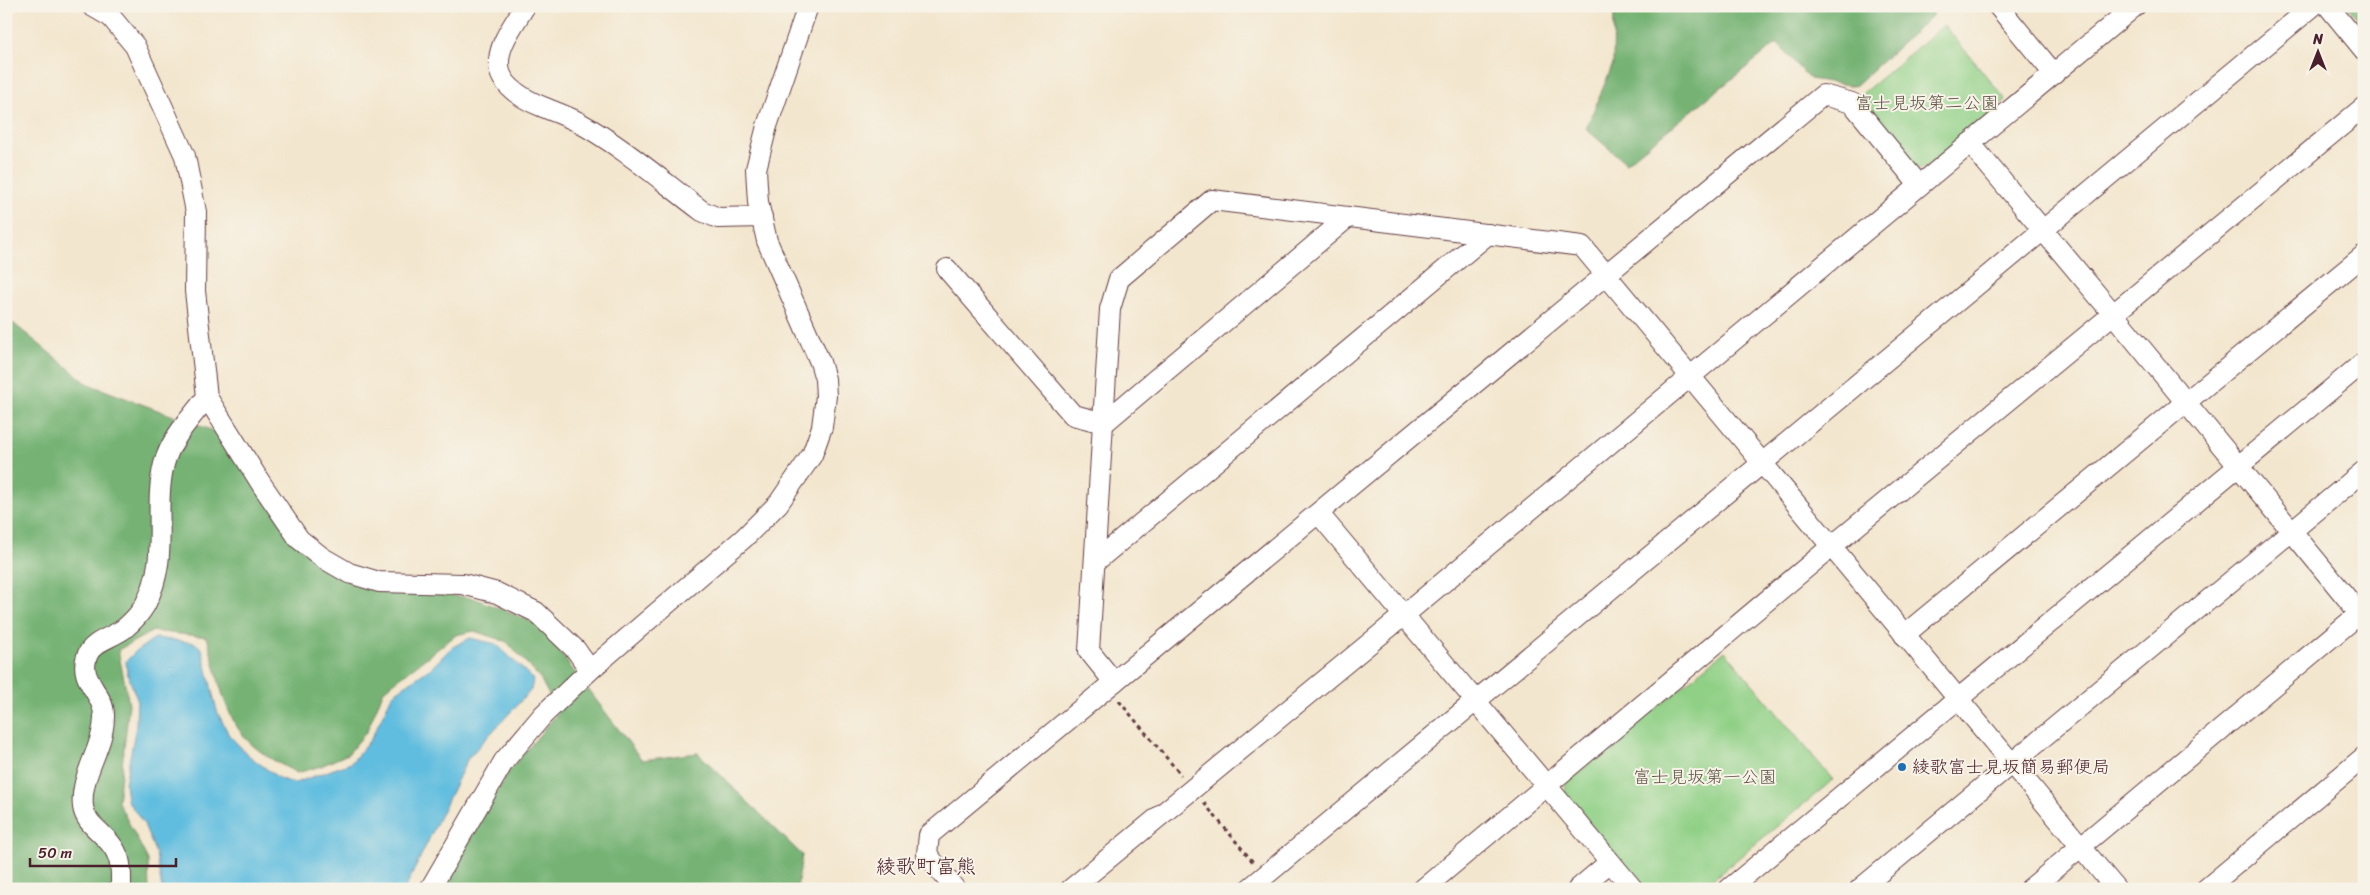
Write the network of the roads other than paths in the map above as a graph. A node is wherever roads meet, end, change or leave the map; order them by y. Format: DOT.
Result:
graph roads {
  1 [pos="92,6"];
  2 [pos="525,6"];
  3 [pos="808,6"];
  4 [pos="1998,6"];
  5 [pos="2135,6"];
  6 [pos="2313,6"];
  7 [pos="2328,6"];
  8 [pos="2364,50"];
  9 [pos="2054,74"];
  10 [pos="2364,107"];
  11 [pos="1970,143"];
  12 [pos="1919,186"];
  13 [pos="762,217"];
  14 [pos="1348,217"];
  15 [pos="2043,230"];
  16 [pos="1488,234"];
  17 [pos="2364,254"];
  18 [pos="947,269"];
  19 [pos="1606,274"];
  20 [pos="2114,315"];
  21 [pos="2364,362"];
  22 [pos="1690,376"];
  23 [pos="207,397"];
  24 [pos="2186,402"];
  25 [pos="1104,423"];
  26 [pos="1762,463"];
  27 [pos="2238,466"];
  28 [pos="2364,471"];
  29 [pos="1319,514"];
  30 [pos="2291,531"];
  31 [pos="1831,547"];
  32 [pos="1095,562"];
  33 [pos="2362,614"];
  34 [pos="1404,615"];
  35 [pos="1904,635"];
  36 [pos="590,670"];
  37 [pos="1114,682"];
  38 [pos="1957,698"];
  39 [pos="1476,701"];
  40 [pos="2364,757"];
  41 [pos="2012,763"];
  42 [pos="1546,786"];
  43 [pos="2080,846"];
  44 [pos="1610,862"];
  45 [pos="121,889"];
  46 [pos="430,889"];
  47 [pos="955,889"];
  48 [pos="1071,889"];
  49 [pos="1249,889"];
  50 [pos="1423,889"];
  51 [pos="1578,889"];
  52 [pos="1633,889"];
  53 [pos="1729,889"];
  54 [pos="1860,889"];
  55 [pos="2030,889"];
  56 [pos="2116,889"];
  57 [pos="2206,889"];
  1 -- 23 [label="street"];
  2 -- 13 [label="street"];
  3 -- 13 [label="street"];
  4 -- 9 [label="street"];
  5 -- 9 [label="street"];
  6 -- 15 [label="street"];
  7 -- 8 [label="street"];
  9 -- 11 [label="street"];
  10 -- 20 [label="street"];
  11 -- 12 [label="street"];
  11 -- 15 [label="street"];
  12 -- 19 [label="street"];
  12 -- 22 [label="street"];
  13 -- 36 [label="street"];
  14 -- 16 [label="street"];
  14 -- 25 [label="street"];
  14 -- 25 [label="street"];
  15 -- 20 [label="street"];
  15 -- 26 [label="street"];
  16 -- 19 [label="street"];
  16 -- 32 [label="street"];
  17 -- 24 [label="street"];
  18 -- 25 [label="street"];
  19 -- 22 [label="street"];
  19 -- 29 [label="street"];
  20 -- 24 [label="street"];
  20 -- 31 [label="street"];
  21 -- 27 [label="street"];
  22 -- 26 [label="street"];
  22 -- 34 [label="street"];
  23 -- 36 [label="street"];
  23 -- 45 [label="street"];
  24 -- 27 [label="street"];
  24 -- 35 [label="street"];
  25 -- 32 [label="street"];
  26 -- 31 [label="street"];
  26 -- 39 [label="street"];
  27 -- 30 [label="street"];
  27 -- 38 [label="street"];
  28 -- 30 [label="street"];
  29 -- 34 [label="street"];
  29 -- 37 [label="street"];
  30 -- 33 [label="street"];
  30 -- 41 [label="street"];
  31 -- 35 [label="street"];
  31 -- 42 [label="street"];
  32 -- 37 [label="street"];
  33 -- 43 [label="street"];
  34 -- 39 [label="street"];
  34 -- 48 [label="street"];
  35 -- 38 [label="street"];
  36 -- 46 [label="street"];
  37 -- 47 [label="street"];
  38 -- 41 [label="street"];
  38 -- 53 [label="street"];
  39 -- 42 [label="street"];
  39 -- 49 [label="street"];
  40 -- 57 [label="street"];
  41 -- 43 [label="street"];
  41 -- 54 [label="street"];
  42 -- 44 [label="street"];
  42 -- 50 [label="street"];
  43 -- 55 [label="street"];
  43 -- 56 [label="street"];
  44 -- 51 [label="street"];
  44 -- 52 [label="street"];
}
